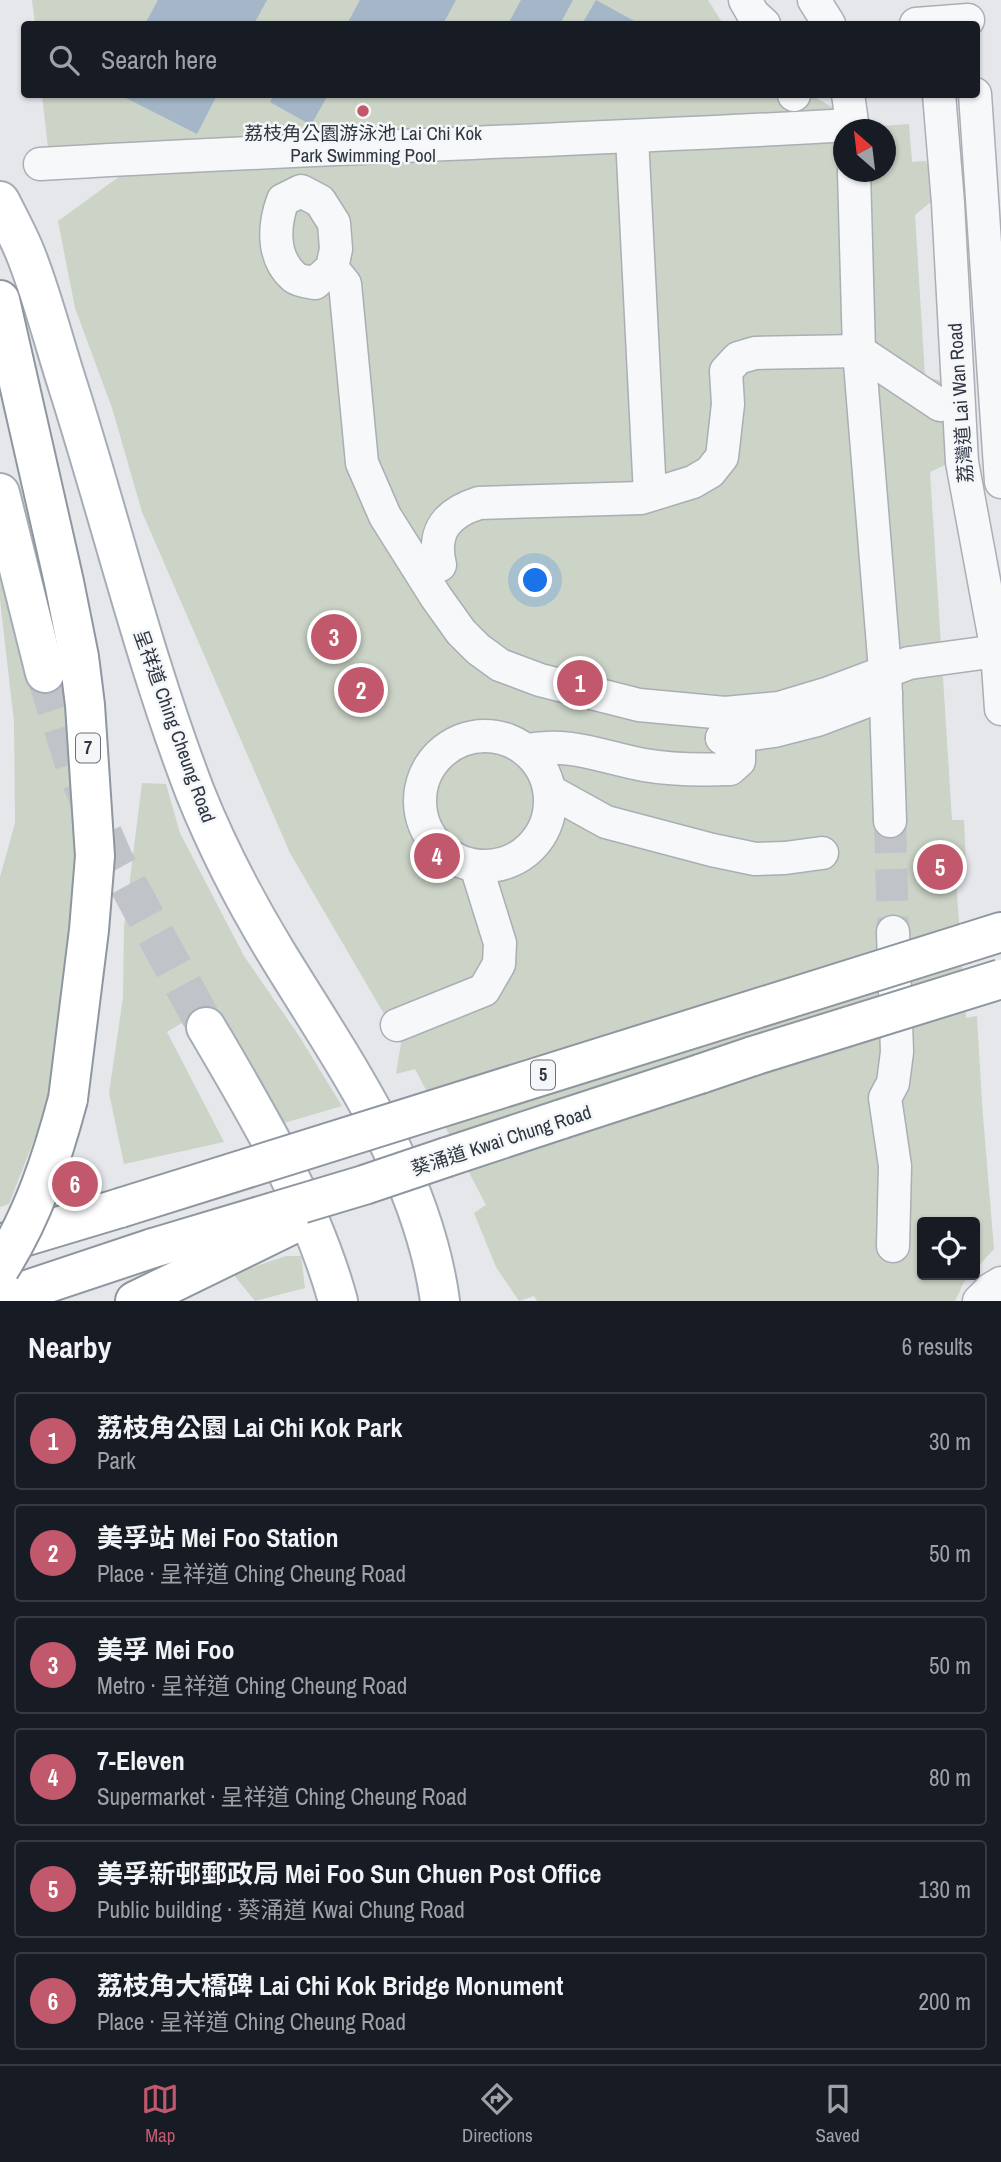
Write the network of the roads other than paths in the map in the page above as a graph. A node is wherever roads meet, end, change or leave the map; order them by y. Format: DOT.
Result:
graph roads {
  1 [pos="745,0"];
  2 [pos="814,0"];
  3 [pos="968,15"];
  4 [pos="928,18"];
  5 [pos="761,21"];
  6 [pos="827,21"];
  7 [pos="849,98"];
  8 [pos="939,98"];
  9 [pos="976,98"];
  10 [pos="852,119"];
  11 [pos="833,128"];
  12 [pos="632,137"];
  13 [pos="40,164"];
  14 [pos="854,182"];
  15 [pos="992,200"];
  16 [pos="0,201"];
  17 [pos="948,203"];
  18 [pos="332,268"];
  19 [pos="0,300"];
  20 [pos="859,351"];
  21 [pos="940,405"];
  22 [pos="1001,482"];
  23 [pos="0,494"];
  24 [pos="650,495"];
  25 [pos="440,565"];
  26 [pos="997,651"];
  27 [pos="45,673"];
  28 [pos="885,682"];
  29 [pos="1001,709"];
  30 [pos="527,750"];
  31 [pos="550,791"];
  32 [pos="890,821"];
  33 [pos="822,853"];
  34 [pos="475,866"];
  35 [pos="893,932"];
  36 [pos="1001,932"];
  37 [pos="1001,979"];
  38 [pos="397,1025"];
  39 [pos="206,1027"];
  40 [pos="364,1185"];
  41 [pos="0,1244"];
  42 [pos="893,1246"];
  43 [pos="0,1268"];
  44 [pos="1001,1283"];
  45 [pos="0,1299"];
  46 [pos="135,1301"];
  47 [pos="338,1301"];
  48 [pos="440,1301"];
  49 [pos="979,1301"];
  1 -- 5 [label="street"];
  2 -- 6 [label="street"];
  3 -- 4 [label="street"];
  7 -- 10 [label="street"];
  8 -- 17 [label="street, 荔灣道 Lai Wan Road"];
  9 -- 15 [label="street, 荔灣道 Lai Wan Road"];
  11 -- 12 [label="street"];
  12 -- 13 [label="street"];
  12 -- 24 [label="street"];
  14 -- 20 [label="street"];
  15 -- 17 [label="street"];
  15 -- 22 [label="street, 荔灣道 Lai Wan Road"];
  16 -- 48 [label="main road, 呈祥道 Ching Cheung Road"];
  17 -- 26 [label="street, 荔灣道 Lai Wan Road"];
  18 -- 28 [label="street"];
  19 -- 43 [label="main road, 7, bridge"];
  20 -- 21 [label="street"];
  20 -- 24 [label="street"];
  20 -- 28 [label="street"];
  23 -- 27 [label="main road"];
  24 -- 25 [label="street"];
  26 -- 28 [label="street"];
  26 -- 29 [label="street, 荔灣道 Lai Wan Road"];
  28 -- 30 [label="street"];
  28 -- 32 [label="street"];
  30 -- 31 [label="street"];
  30 -- 34 [label="street"];
  31 -- 33 [label="street"];
  31 -- 34 [label="street"];
  34 -- 38 [label="street"];
  35 -- 42 [label="street"];
  36 -- 41 [label="main road, 5, bridge"];
  37 -- 40 [label="main road, 葵涌道 Kwai Chung Road, bridge"];
  39 -- 47 [label="main road"];
  40 -- 45 [label="main road, 葵涌道 Kwai Chung Road, bridge"];
  40 -- 46 [label="main road, bridge"];
  44 -- 49 [label="street"];
}
